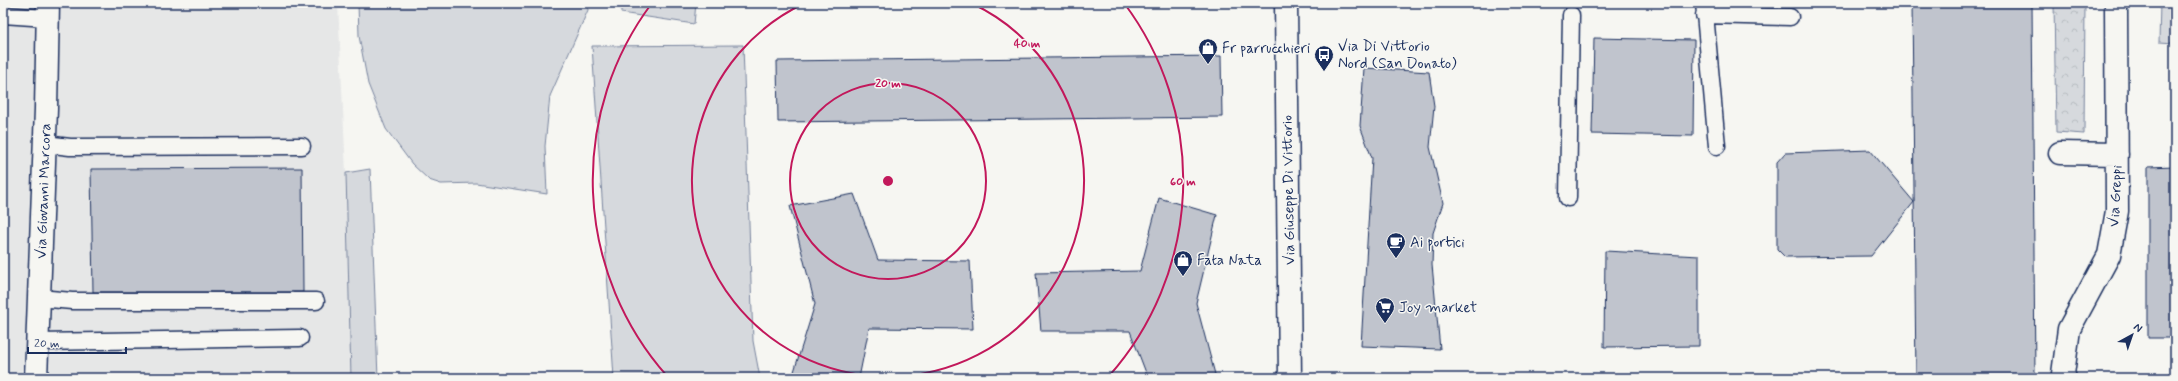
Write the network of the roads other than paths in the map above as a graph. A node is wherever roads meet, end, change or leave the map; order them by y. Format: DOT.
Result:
graph roads {
  1 [pos="1286,3"];
  2 [pos="2116,3"];
  3 [pos="1704,9"];
  4 [pos="48,10"];
  5 [pos="3,15"];
  6 [pos="1571,15"];
  7 [pos="1790,17"];
  8 [pos="45,144"];
  9 [pos="302,146"];
  10 [pos="1717,146"];
  11 [pos="2060,153"];
  12 [pos="2117,154"];
  13 [pos="1568,198"];
  14 [pos="39,298"];
  15 [pos="316,301"];
  16 [pos="300,338"];
  17 [pos="37,342"];
  18 [pos="36,378"];
  19 [pos="1290,378"];
  20 [pos="2066,378"];
  1 -- 19 [label="street, Via Giuseppe Di Vittorio"];
  2 -- 12 [label="street, Via Greppi"];
  3 -- 7 [label="lane"];
  3 -- 10 [label="lane"];
  4 -- 5 [label="lane"];
  4 -- 8 [label="street, Via Giovanni Marcora"];
  6 -- 13 [label="lane"];
  8 -- 9 [label="lane"];
  8 -- 14 [label="street, Via Giovanni Marcora"];
  11 -- 12 [label="street"];
  12 -- 20 [label="street, Via Greppi"];
  14 -- 15 [label="lane"];
  14 -- 17 [label="street, Via Giovanni Marcora"];
  16 -- 17 [label="lane"];
  17 -- 18 [label="street, Via Giovanni Marcora"];
}
